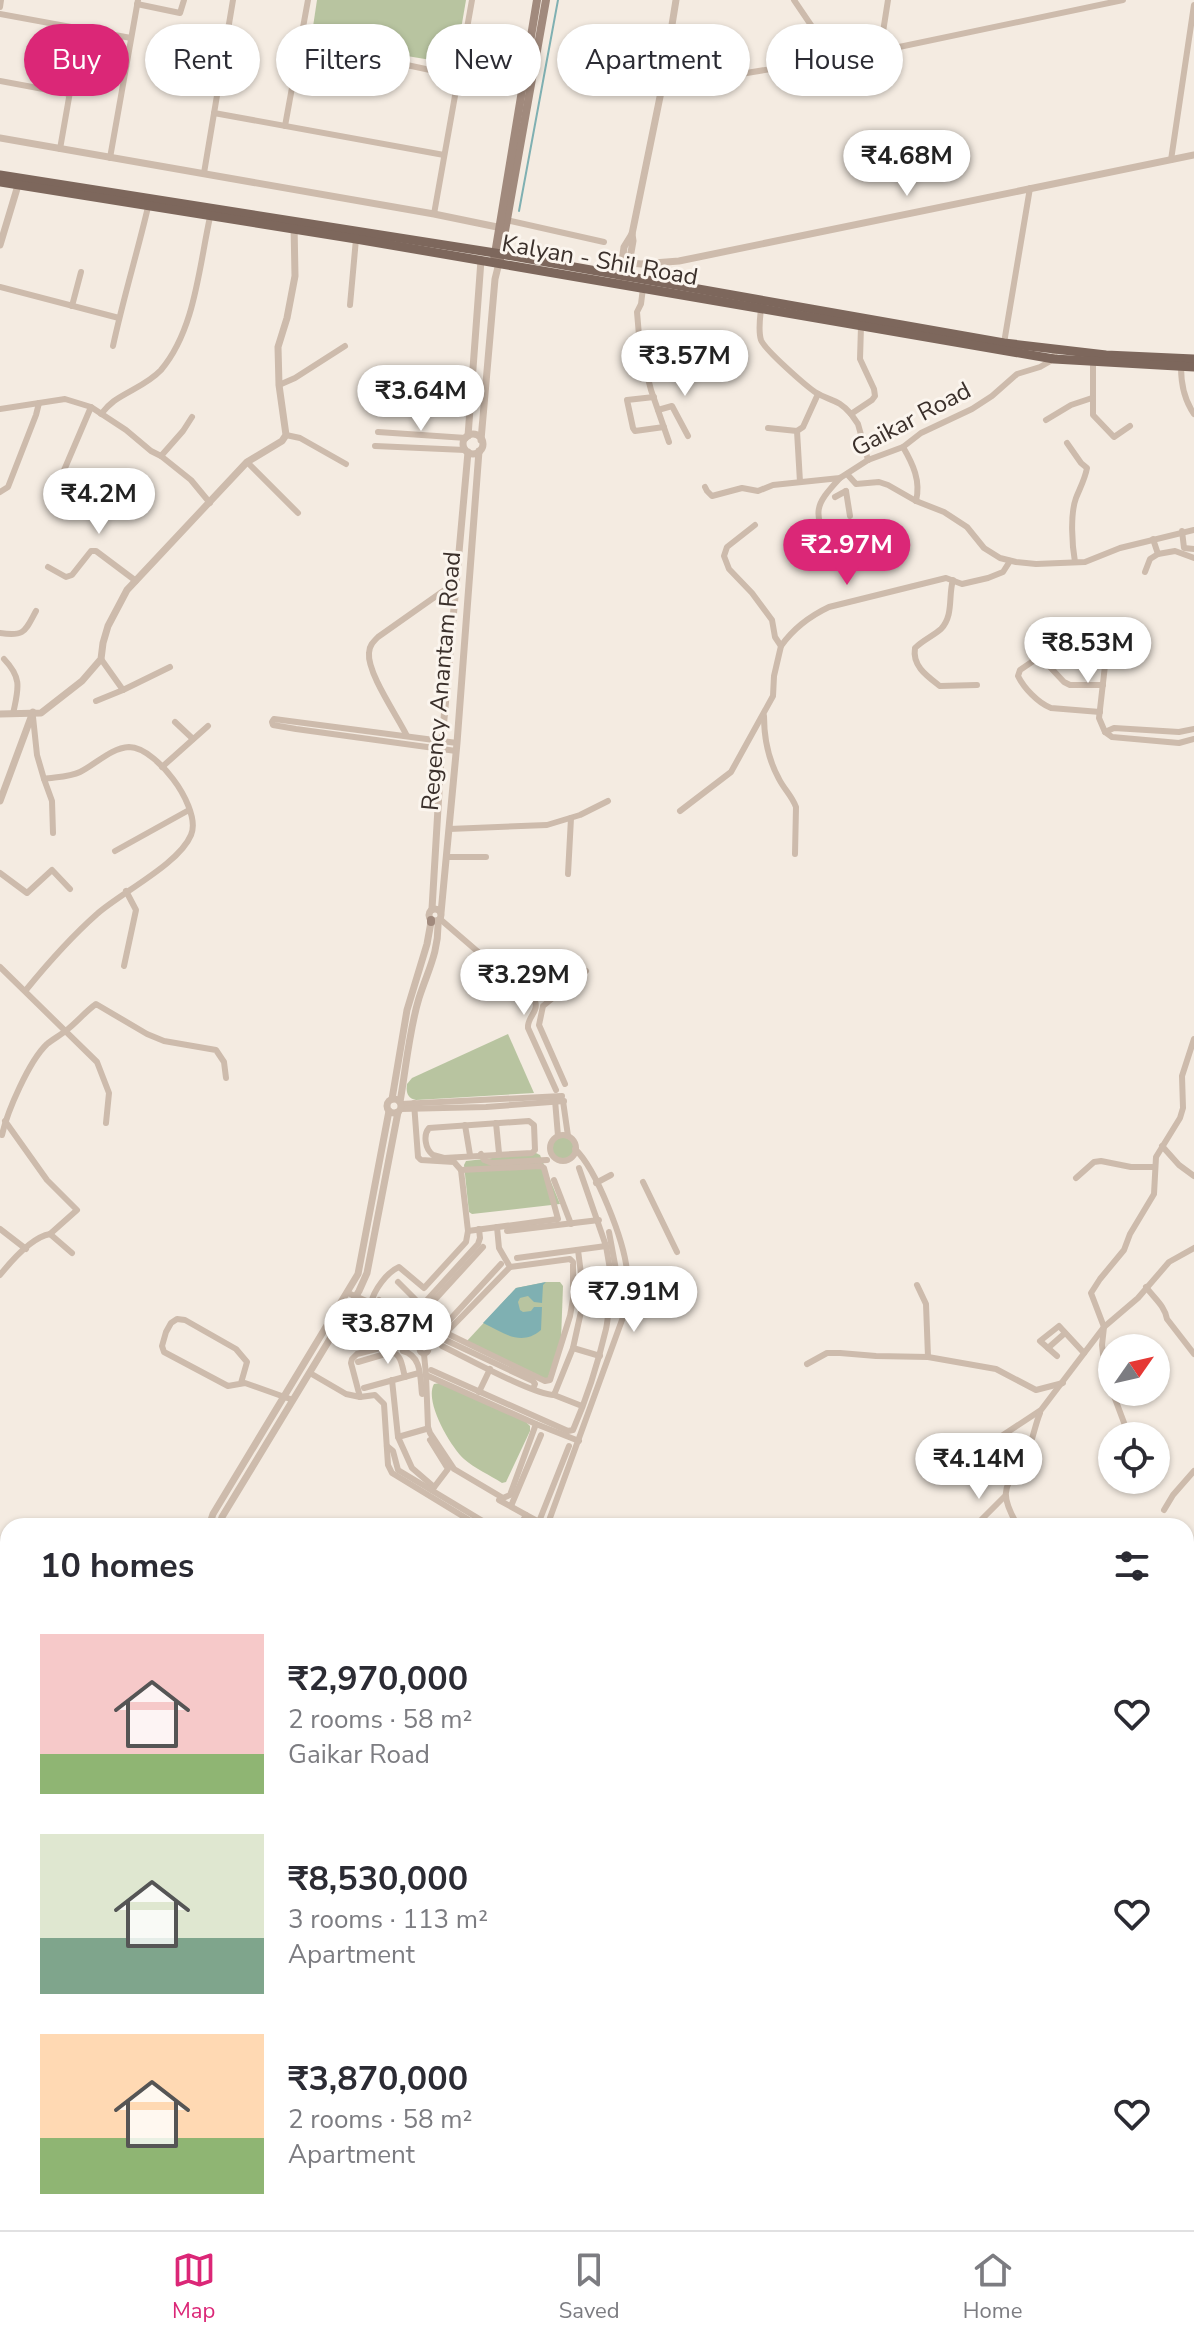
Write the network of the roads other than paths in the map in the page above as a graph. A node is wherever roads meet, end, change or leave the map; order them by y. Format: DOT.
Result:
graph roads {
  1 [pos="1,0"];
  2 [pos="184,0"];
  3 [pos="233,0"];
  4 [pos="308,0"];
  5 [pos="472,0"];
  6 [pos="537,0"];
  7 [pos="546,0"];
  8 [pos="676,0"];
  9 [pos="794,0"];
  10 [pos="888,0"];
  11 [pos="1123,0"];
  12 [pos="138,2"];
  13 [pos="149,3"];
  14 [pos="1194,5"];
  15 [pos="0,7"];
  16 [pos="0,14"];
  17 [pos="54,24"];
  18 [pos="303,24"];
  19 [pos="468,24"];
  20 [pos="672,24"];
  21 [pos="810,24"];
  22 [pos="884,24"];
  23 [pos="131,38"];
  24 [pos="903,46"];
  25 [pos="0,81"];
  26 [pos="24,85"];
  27 [pos="70,96"];
  28 [pos="290,96"];
  29 [pos="454,96"];
  30 [pos="660,96"];
  31 [pos="214,113"];
  32 [pos="285,126"];
  33 [pos="0,138"];
  34 [pos="60,149"];
  35 [pos="444,155"];
  36 [pos="1194,155"];
  37 [pos="110,158"];
  38 [pos="1171,160"];
  39 [pos="204,173"];
  40 [pos="19,181"];
  41 [pos="1,182"];
  42 [pos="1030,188"];
  43 [pos="148,207"];
  44 [pos="434,214"];
  45 [pos="210,217"];
  46 [pos="3,224"];
  47 [pos="503,224"];
  48 [pos="294,225"];
  49 [pos="356,239"];
  50 [pos="604,242"];
  51 [pos="0,245"];
  52 [pos="497,258"];
  53 [pos="481,260"];
  54 [pos="626,262"];
  55 [pos="81,272"];
  56 [pos="481,277"];
  57 [pos="495,279"];
  58 [pos="623,282"];
  59 [pos="0,287"];
  60 [pos="643,288"];
  61 [pos="350,305"];
  62 [pos="72,306"];
  63 [pos="761,309"];
  64 [pos="826,316"];
  65 [pos="119,318"];
  66 [pos="861,326"];
  67 [pos="1004,343"];
  68 [pos="113,346"];
  69 [pos="345,346"];
  70 [pos="476,346"];
  71 [pos="489,347"];
  72 [pos="1054,354"];
  73 [pos="1194,359"];
  74 [pos="1093,362"];
  75 [pos="1181,367"];
  76 [pos="1194,367"];
  77 [pos="279,385"];
  78 [pos="818,394"];
  79 [pos="654,397"];
  80 [pos="1092,398"];
  81 [pos="39,403"];
  82 [pos="91,407"];
  83 [pos="0,409"];
  84 [pos="658,410"];
  85 [pos="101,414"];
  86 [pos="851,414"];
  87 [pos="1194,414"];
  88 [pos="192,417"];
  89 [pos="1046,420"];
  90 [pos="1130,426"];
  91 [pos="664,427"];
  92 [pos="768,428"];
  93 [pos="797,431"];
  94 [pos="378,432"];
  95 [pos="286,435"];
  96 [pos="688,436"];
  97 [pos="467,437"];
  98 [pos="481,440"];
  99 [pos="669,442"];
  100 [pos="1067,443"];
  101 [pos="375,446"];
  102 [pos="903,447"];
  103 [pos="466,451"];
  104 [pos="479,451"];
  105 [pos="161,456"];
  106 [pos="868,460"];
  107 [pos="247,462"];
  108 [pos="346,464"];
  109 [pos="847,474"];
  110 [pos="840,478"];
  111 [pos="59,482"];
  112 [pos="800,482"];
  113 [pos="856,484"];
  114 [pos="705,487"];
  115 [pos="846,491"];
  116 [pos="0,492"];
  117 [pos="835,497"];
  118 [pos="916,501"];
  119 [pos="210,503"];
  120 [pos="298,513"];
  121 [pos="461,516"];
  122 [pos="850,516"];
  123 [pos="475,518"];
  124 [pos="755,525"];
  125 [pos="1194,530"];
  126 [pos="1182,531"];
  127 [pos="1153,539"];
  128 [pos="829,546"];
  129 [pos="1194,549"];
  130 [pos="1158,554"];
  131 [pos="1194,558"];
  132 [pos="457,561"];
  133 [pos="1010,561"];
  134 [pos="1075,562"];
  135 [pos="471,563"];
  136 [pos="48,567"];
  137 [pos="1145,572"];
  138 [pos="949,579"];
  139 [pos="136,581"];
  140 [pos="456,582"];
  141 [pos="36,611"];
  142 [pos="1049,626"];
  143 [pos="0,633"];
  144 [pos="781,646"];
  145 [pos="1045,653"];
  146 [pos="1075,654"];
  147 [pos="4,659"];
  148 [pos="101,659"];
  149 [pos="170,667"];
  150 [pos="977,685"];
  151 [pos="1103,685"];
  152 [pos="123,690"];
  153 [pos="96,701"];
  154 [pos="1100,712"];
  155 [pos="764,713"];
  156 [pos="0,714"];
  157 [pos="13,714"];
  158 [pos="33,715"];
  159 [pos="175,722"];
  160 [pos="208,726"];
  161 [pos="1190,730"];
  162 [pos="1105,732"];
  163 [pos="1173,732"];
  164 [pos="407,736"];
  165 [pos="193,739"];
  166 [pos="1192,740"];
  167 [pos="1173,742"];
  168 [pos="442,745"];
  169 [pos="456,747"];
  170 [pos="162,767"];
  171 [pos="44,779"];
  172 [pos="0,801"];
  173 [pos="608,801"];
  174 [pos="189,810"];
  175 [pos="680,811"];
  176 [pos="571,818"];
  177 [pos="449,829"];
  178 [pos="53,833"];
  179 [pos="115,851"];
  180 [pos="795,854"];
  181 [pos="446,857"];
  182 [pos="486,857"];
  183 [pos="0,873"];
  184 [pos="568,874"];
  185 [pos="70,889"];
  186 [pos="126,891"];
  187 [pos="436,919"];
  188 [pos="124,966"];
  189 [pos="0,967"];
  190 [pos="586,971"];
  191 [pos="26,990"];
  192 [pos="540,1005"];
  193 [pos="66,1031"];
  194 [pos="1194,1039"];
  195 [pos="226,1078"];
  196 [pos="565,1084"];
  197 [pos="558,1097"];
  198 [pos="397,1106"];
  199 [pos="414,1106"];
  200 [pos="5,1121"];
  201 [pos="106,1123"];
  202 [pos="496,1123"];
  203 [pos="465,1125"];
  204 [pos="2,1135"];
  205 [pos="558,1136"];
  206 [pos="568,1136"];
  207 [pos="1162,1146"];
  208 [pos="575,1149"];
  209 [pos="499,1153"];
  210 [pos="481,1154"];
  211 [pos="470,1155"];
  212 [pos="548,1160"];
  213 [pos="1155,1167"];
  214 [pos="579,1168"];
  215 [pos="461,1170"];
  216 [pos="611,1175"];
  217 [pos="1194,1176"];
  218 [pos="1076,1178"];
  219 [pos="554,1180"];
  220 [pos="643,1182"];
  221 [pos="596,1183"];
  222 [pos="599,1220"];
  223 [pos="571,1224"];
  224 [pos="497,1227"];
  225 [pos="0,1229"];
  226 [pos="479,1229"];
  227 [pos="468,1231"];
  228 [pos="507,1231"];
  229 [pos="611,1231"];
  230 [pos="50,1234"];
  231 [pos="606,1246"];
  232 [pos="483,1247"];
  233 [pos="1194,1248"];
  234 [pos="26,1249"];
  235 [pos="578,1250"];
  236 [pos="677,1252"];
  237 [pos="72,1253"];
  238 [pos="517,1258"];
  239 [pos="501,1264"];
  240 [pos="510,1267"];
  241 [pos="0,1275"];
  242 [pos="612,1281"];
  243 [pos="398,1282"];
  244 [pos="917,1285"];
  245 [pos="1146,1287"];
  246 [pos="352,1295"];
  247 [pos="584,1298"];
  248 [pos="379,1300"];
  249 [pos="371,1303"];
  250 [pos="611,1303"];
  251 [pos="424,1306"];
  252 [pos="406,1326"];
  253 [pos="1104,1327"];
  254 [pos="1065,1333"];
  255 [pos="406,1339"];
  256 [pos="443,1339"];
  257 [pos="573,1348"];
  258 [pos="1048,1348"];
  259 [pos="424,1349"];
  260 [pos="403,1351"];
  261 [pos="1084,1353"];
  262 [pos="1194,1354"];
  263 [pos="600,1356"];
  264 [pos="1057,1356"];
  265 [pos="928,1357"];
  266 [pos="358,1362"];
  267 [pos="807,1364"];
  268 [pos="490,1369"];
  269 [pos="310,1373"];
  270 [pos="426,1373"];
  271 [pos="405,1377"];
  272 [pos="392,1380"];
  273 [pos="241,1383"];
  274 [pos="1063,1383"];
  275 [pos="364,1388"];
  276 [pos="533,1389"];
  277 [pos="479,1392"];
  278 [pos="554,1395"];
  279 [pos="284,1396"];
  280 [pos="360,1397"];
  281 [pos="293,1400"];
  282 [pos="582,1406"];
  283 [pos="1041,1410"];
  284 [pos="1124,1422"];
  285 [pos="536,1424"];
  286 [pos="426,1429"];
  287 [pos="541,1435"];
  288 [pos="398,1437"];
  289 [pos="579,1441"];
  290 [pos="386,1445"];
  291 [pos="569,1446"];
  292 [pos="448,1469"];
  293 [pos="1194,1471"];
  294 [pos="934,1473"];
  295 [pos="433,1488"];
  296 [pos="1005,1496"];
  297 [pos="511,1506"];
  298 [pos="1164,1510"];
  299 [pos="526,1515"];
  300 [pos="212,1518"];
  301 [pos="222,1518"];
  302 [pos="466,1518"];
  303 [pos="479,1518"];
  304 [pos="524,1518"];
  305 [pos="529,1518"];
  306 [pos="540,1518"];
  307 [pos="550,1518"];
  308 [pos="983,1518"];
  309 [pos="1013,1518"];
  1 -- 15 [label="street"];
  2 -- 13 [label="street"];
  3 -- 31 [label="street"];
  4 -- 18 [label="street"];
  5 -- 19 [label="street"];
  6 -- 47 [label="main road"];
  7 -- 47 [label="main road"];
  8 -- 20 [label="street"];
  9 -- 21 [label="street"];
  10 -- 22 [label="street"];
  11 -- 24 [label="street"];
  12 -- 13 [label="street"];
  12 -- 23 [label="street"];
  14 -- 38 [label="street"];
  16 -- 17 [label="street"];
  23 -- 37 [label="street"];
  25 -- 26 [label="street"];
  27 -- 34 [label="street"];
  28 -- 32 [label="street"];
  29 -- 35 [label="street"];
  30 -- 54 [label="street"];
  31 -- 32 [label="street"];
  31 -- 39 [label="street"];
  32 -- 35 [label="street"];
  33 -- 34 [label="street"];
  34 -- 37 [label="street"];
  35 -- 44 [label="street"];
  36 -- 38 [label="street"];
  37 -- 39 [label="street"];
  38 -- 42 [label="street"];
  39 -- 44 [label="street"];
  40 -- 41 [label="main road, Kalyan - Shil Road"];
  40 -- 43 [label="main road, Kalyan - Shil Road"];
  40 -- 46 [label="street"];
  40 -- 48 [label="main road, Kalyan - Shil Road"];
  42 -- 54 [label="street"];
  42 -- 67 [label="street"];
  43 -- 45 [label="main road, Kalyan - Shil Road"];
  43 -- 65 [label="street"];
  44 -- 47 [label="street"];
  45 -- 48 [label="main road, Kalyan - Shil Road"];
  45 -- 85 [label="street"];
  46 -- 51 [label="street"];
  47 -- 50 [label="street"];
  47 -- 52 [label="main road"];
  48 -- 49 [label="main road, Kalyan - Shil Road"];
  48 -- 52 [label="main road, Kalyan - Shil Road"];
  48 -- 77 [label="street"];
  49 -- 53 [label="main road, Kalyan - Shil Road"];
  49 -- 61 [label="street"];
  52 -- 53 [label="main road, Kalyan - Shil Road"];
  52 -- 56 [label="street"];
  52 -- 57 [label="street"];
  52 -- 58 [label="main road, Kalyan - Shil Road"];
  53 -- 56 [label="street"];
  54 -- 58 [label="street"];
  55 -- 62 [label="street"];
  56 -- 57 [label="street"];
  56 -- 70 [label="street"];
  57 -- 71 [label="street"];
  58 -- 60 [label="main road, Kalyan - Shil Road"];
  58 -- 64 [label="main road, Kalyan - Shil Road"];
  59 -- 62 [label="street"];
  60 -- 63 [label="main road, Kalyan - Shil Road"];
  60 -- 79 [label="street"];
  62 -- 65 [label="street"];
  63 -- 64 [label="main road, Kalyan - Shil Road"];
  63 -- 78 [label="street"];
  64 -- 66 [label="main road, Kalyan - Shil Road"];
  64 -- 67 [label="main road, Kalyan - Shil Road"];
  65 -- 68 [label="street"];
  66 -- 72 [label="main road, Kalyan - Shil Road"];
  66 -- 86 [label="street"];
  67 -- 72 [label="main road, Kalyan - Shil Road"];
  69 -- 77 [label="street"];
  70 -- 71 [label="street"];
  70 -- 97 [label="street"];
  71 -- 98 [label="street"];
  72 -- 73 [label="main road, Kalyan - Shil Road"];
  72 -- 74 [label="main road, Kalyan - Shil Road"];
  72 -- 102 [label="street, Gaikar Road"];
  74 -- 75 [label="main road, Kalyan - Shil Road"];
  74 -- 80 [label="street"];
  75 -- 76 [label="main road, Kalyan - Shil Road"];
  75 -- 87 [label="street"];
  77 -- 95 [label="street"];
  78 -- 86 [label="street"];
  78 -- 93 [label="street"];
  79 -- 84 [label="street"];
  79 -- 91 [label="street"];
  80 -- 89 [label="street"];
  80 -- 90 [label="street"];
  81 -- 82 [label="street"];
  81 -- 83 [label="street"];
  81 -- 116 [label="street"];
  82 -- 85 [label="street"];
  82 -- 111 [label="street"];
  84 -- 91 [label="street"];
  84 -- 96 [label="street"];
  85 -- 105 [label="street"];
  86 -- 106 [label="street"];
  88 -- 105 [label="street"];
  91 -- 99 [label="street"];
  92 -- 93 [label="street"];
  93 -- 112 [label="street"];
  94 -- 97 [label="street"];
  95 -- 107 [label="street"];
  95 -- 108 [label="street"];
  97 -- 98 [label="street"];
  97 -- 103 [label="street"];
  98 -- 104 [label="street"];
  100 -- 134 [label="street"];
  101 -- 103 [label="street"];
  102 -- 106 [label="street, Gaikar Road"];
  102 -- 118 [label="street"];
  103 -- 104 [label="street"];
  103 -- 121 [label="street, Regency Anantam Road"];
  104 -- 123 [label="street, Regency Anantam Road"];
  105 -- 119 [label="street"];
  106 -- 109 [label="street, Gaikar Road"];
  107 -- 119 [label="street"];
  107 -- 120 [label="street"];
  109 -- 110 [label="street"];
  109 -- 113 [label="street, Gaikar Road"];
  110 -- 112 [label="street"];
  110 -- 128 [label="street"];
  112 -- 114 [label="street"];
  113 -- 115 [label="street"];
  113 -- 118 [label="street, Gaikar Road"];
  115 -- 117 [label="street"];
  115 -- 122 [label="street"];
  118 -- 133 [label="street, Gaikar Road"];
  119 -- 139 [label="street"];
  121 -- 123 [label="street"];
  121 -- 132 [label="street, Regency Anantam Road"];
  123 -- 135 [label="street, Regency Anantam Road"];
  124 -- 144 [label="street"];
  125 -- 126 [label="street"];
  126 -- 127 [label="street"];
  126 -- 129 [label="street"];
  127 -- 130 [label="street"];
  127 -- 134 [label="street"];
  130 -- 131 [label="street"];
  130 -- 137 [label="street"];
  132 -- 135 [label="street"];
  132 -- 140 [label="street, Regency Anantam Road"];
  133 -- 134 [label="street"];
  133 -- 138 [label="street"];
  135 -- 169 [label="street, Regency Anantam Road"];
  136 -- 139 [label="street"];
  138 -- 144 [label="street"];
  138 -- 150 [label="street"];
  139 -- 148 [label="street"];
  140 -- 164 [label="street"];
  140 -- 168 [label="street, Regency Anantam Road"];
  141 -- 143 [label="street"];
  142 -- 145 [label="street"];
  144 -- 155 [label="street"];
  145 -- 151 [label="street"];
  145 -- 154 [label="street"];
  146 -- 151 [label="street"];
  147 -- 157 [label="street"];
  148 -- 152 [label="street"];
  148 -- 158 [label="street"];
  149 -- 152 [label="street"];
  151 -- 154 [label="street"];
  152 -- 153 [label="street"];
  154 -- 162 [label="street"];
  155 -- 175 [label="street"];
  155 -- 180 [label="street"];
  156 -- 157 [label="street"];
  157 -- 158 [label="street"];
  158 -- 171 [label="street"];
  158 -- 172 [label="street"];
  159 -- 165 [label="street"];
  160 -- 165 [label="street"];
  161 -- 163 [label="street"];
  161 -- 166 [label="street"];
  162 -- 163 [label="street"];
  162 -- 167 [label="street"];
  163 -- 167 [label="street"];
  164 -- 168 [label="street"];
  164 -- 168 [label="street"];
  165 -- 170 [label="street"];
  166 -- 167 [label="street"];
  168 -- 169 [label="street"];
  168 -- 187 [label="street, Regency Anantam Road"];
  169 -- 177 [label="street, Regency Anantam Road"];
  170 -- 171 [label="street"];
  170 -- 174 [label="street"];
  171 -- 178 [label="street"];
  173 -- 176 [label="street"];
  174 -- 179 [label="street"];
  174 -- 186 [label="street"];
  176 -- 177 [label="street"];
  176 -- 184 [label="street"];
  177 -- 181 [label="street, Regency Anantam Road"];
  181 -- 182 [label="street"];
  181 -- 187 [label="street, Regency Anantam Road"];
  183 -- 185 [label="street"];
  186 -- 188 [label="street"];
  186 -- 191 [label="street"];
  187 -- 192 [label="street"];
  187 -- 198 [label="street"];
  189 -- 191 [label="street"];
  190 -- 192 [label="street"];
  191 -- 193 [label="street"];
  192 -- 196 [label="street"];
  192 -- 197 [label="street"];
  193 -- 195 [label="street"];
  193 -- 200 [label="street"];
  193 -- 201 [label="street"];
  194 -- 207 [label="street"];
  197 -- 199 [label="street"];
  197 -- 205 [label="street"];
  197 -- 206 [label="street"];
  198 -- 199 [label="street"];
  198 -- 246 [label="street"];
  199 -- 215 [label="street"];
  200 -- 204 [label="street"];
  200 -- 230 [label="street"];
  202 -- 203 [label="street"];
  202 -- 209 [label="street"];
  202 -- 209 [label="street"];
  203 -- 211 [label="street"];
  203 -- 211 [label="street"];
  205 -- 206 [label="street"];
  205 -- 212 [label="street"];
  206 -- 208 [label="street"];
  207 -- 213 [label="street"];
  207 -- 217 [label="street"];
  208 -- 212 [label="street"];
  208 -- 221 [label="street"];
  209 -- 210 [label="street"];
  210 -- 211 [label="street"];
  210 -- 212 [label="street"];
  212 -- 215 [label="street"];
  212 -- 224 [label="street"];
  213 -- 218 [label="street"];
  213 -- 253 [label="street"];
  214 -- 222 [label="street"];
  215 -- 227 [label="street"];
  216 -- 221 [label="street"];
  219 -- 223 [label="street"];
  220 -- 236 [label="street"];
  221 -- 229 [label="street"];
  222 -- 223 [label="street"];
  222 -- 231 [label="street"];
  223 -- 228 [label="street"];
  224 -- 226 [label="street"];
  224 -- 240 [label="street"];
  225 -- 234 [label="street"];
  226 -- 227 [label="street"];
  226 -- 251 [label="street"];
  227 -- 249 [label="street"];
  229 -- 242 [label="street"];
  229 -- 289 [label="street"];
  230 -- 234 [label="street"];
  230 -- 237 [label="street"];
  231 -- 235 [label="street"];
  231 -- 242 [label="street"];
  232 -- 251 [label="street"];
  233 -- 245 [label="street"];
  234 -- 241 [label="street"];
  235 -- 238 [label="street"];
  235 -- 247 [label="street"];
  239 -- 252 [label="street"];
  240 -- 256 [label="street"];
  240 -- 256 [label="street"];
  242 -- 250 [label="street"];
  243 -- 251 [label="street"];
  244 -- 265 [label="street"];
  245 -- 253 [label="street"];
  245 -- 262 [label="street"];
  246 -- 249 [label="street"];
  246 -- 269 [label="street"];
  246 -- 279 [label="street"];
  247 -- 250 [label="street"];
  247 -- 257 [label="street"];
  248 -- 252 [label="street"];
  249 -- 255 [label="street"];
  250 -- 263 [label="street"];
  251 -- 252 [label="street"];
  253 -- 261 [label="street"];
  253 -- 284 [label="street"];
  254 -- 258 [label="street"];
  254 -- 258 [label="street"];
  254 -- 261 [label="street"];
  255 -- 259 [label="street"];
  255 -- 280 [label="street"];
  256 -- 259 [label="street"];
  256 -- 268 [label="street"];
  256 -- 276 [label="street"];
  257 -- 263 [label="street"];
  257 -- 278 [label="street"];
  258 -- 264 [label="street"];
  259 -- 270 [label="street"];
  260 -- 270 [label="street"];
  261 -- 274 [label="street"];
  263 -- 282 [label="street"];
  265 -- 267 [label="street"];
  265 -- 274 [label="street"];
  266 -- 271 [label="street"];
  268 -- 276 [label="street"];
  268 -- 277 [label="street"];
  269 -- 280 [label="street"];
  269 -- 281 [label="street"];
  270 -- 271 [label="street"];
  270 -- 277 [label="street"];
  270 -- 285 [label="street"];
  270 -- 285 [label="street"];
  270 -- 286 [label="street"];
  271 -- 272 [label="street"];
  272 -- 275 [label="street"];
  272 -- 288 [label="street"];
  273 -- 273 [label="street"];
  273 -- 279 [label="street"];
  274 -- 283 [label="street"];
  276 -- 278 [label="street"];
  277 -- 282 [label="street"];
  278 -- 282 [label="street"];
  279 -- 281 [label="street"];
  279 -- 300 [label="street"];
  280 -- 290 [label="street"];
  281 -- 301 [label="street"];
  283 -- 294 [label="street"];
  283 -- 296 [label="street"];
  285 -- 289 [label="street"];
  286 -- 288 [label="street"];
  286 -- 292 [label="street"];
  287 -- 297 [label="street"];
  288 -- 295 [label="street"];
  289 -- 307 [label="street"];
  290 -- 295 [label="street"];
  290 -- 302 [label="street"];
  291 -- 306 [label="street"];
  292 -- 295 [label="street"];
  292 -- 297 [label="street"];
  293 -- 298 [label="street"];
  295 -- 303 [label="street"];
  296 -- 308 [label="street"];
  296 -- 309 [label="street"];
  297 -- 299 [label="street"];
  299 -- 304 [label="street"];
  299 -- 305 [label="street"];
}
